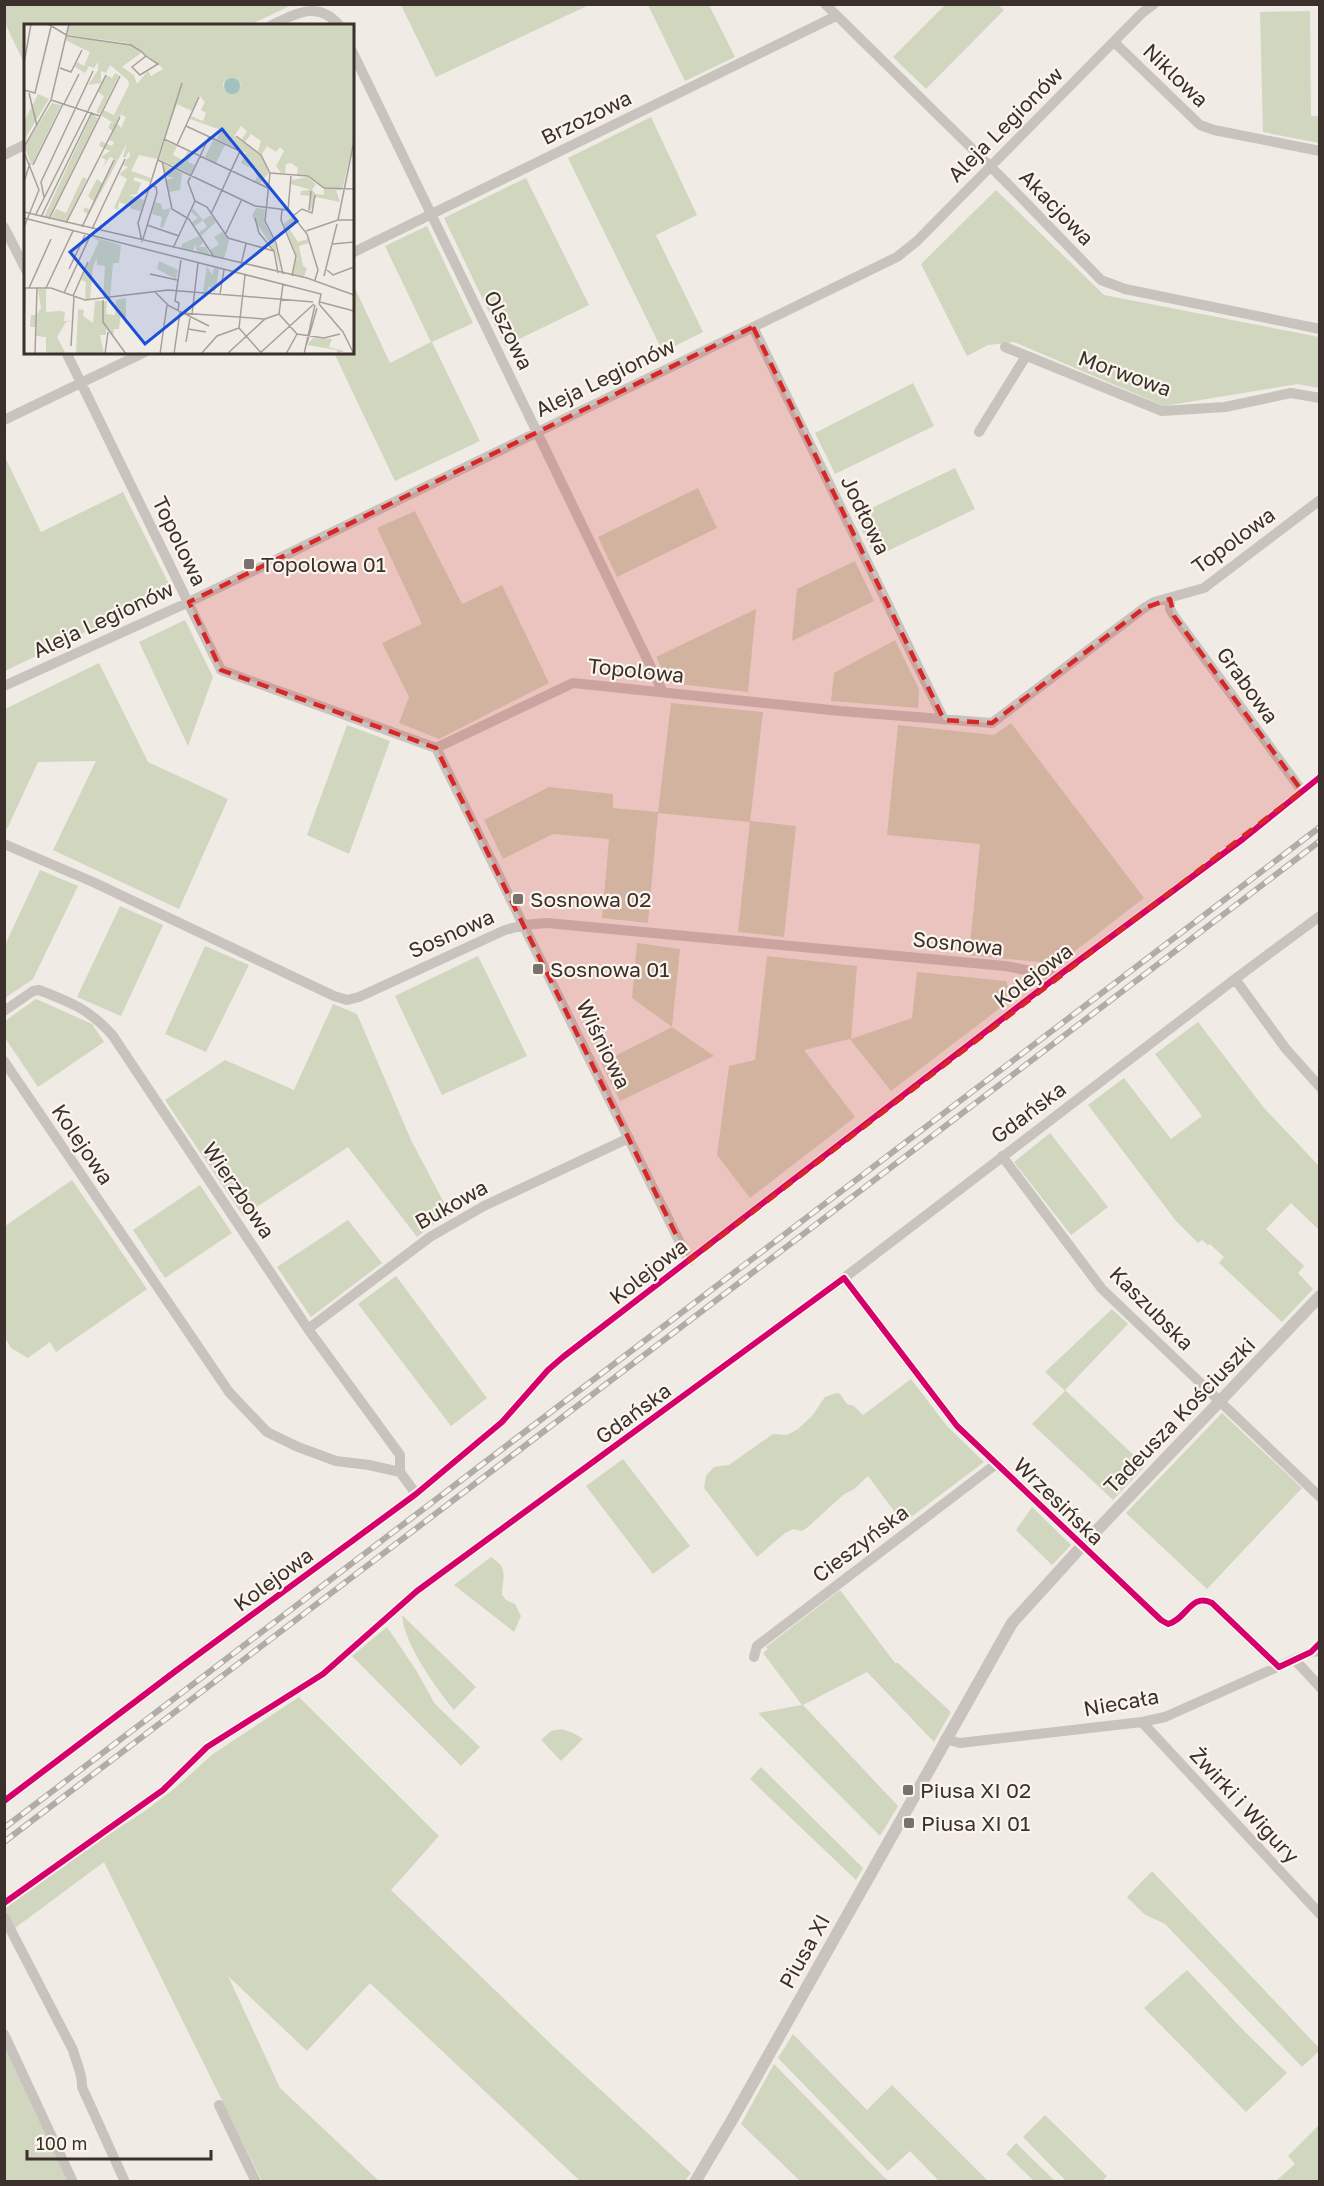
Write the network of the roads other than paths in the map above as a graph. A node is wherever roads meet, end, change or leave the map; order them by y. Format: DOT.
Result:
graph roads {
  1 [pos="825,4"];
  2 [pos="1154,4"];
  3 [pos="836,16"];
  4 [pos="274,24"];
  5 [pos="338,24"];
  6 [pos="1114,42"];
  7 [pos="354,55"];
  8 [pos="24,145"];
  9 [pos="1320,151"];
  10 [pos="4,155"];
  11 [pos="990,166"];
  12 [pos="431,215"];
  13 [pos="4,227"];
  14 [pos="354,252"];
  15 [pos="24,266"];
  16 [pos="753,327"];
  17 [pos="1320,329"];
  18 [pos="1005,347"];
  19 [pos="67,354"];
  20 [pos="141,354"];
  21 [pos="1026,356"];
  22 [pos="81,383"];
  23 [pos="1320,398"];
  24 [pos="4,420"];
  25 [pos="537,432"];
  26 [pos="979,432"];
  27 [pos="1320,500"];
  28 [pos="1170,599"];
  29 [pos="189,602"];
  30 [pos="4,686"];
  31 [pos="663,692"];
  32 [pos="944,720"];
  33 [pos="436,748"];
  34 [pos="1320,777"];
  35 [pos="1302,790"];
  36 [pos="4,844"];
  37 [pos="1320,916"];
  38 [pos="524,925"];
  39 [pos="1058,976"];
  40 [pos="1235,979"];
  41 [pos="4,1011"];
  42 [pos="4,1061"];
  43 [pos="1320,1087"];
  44 [pos="628,1138"];
  45 [pos="1002,1156"];
  46 [pos="689,1261"];
  47 [pos="844,1278"];
  48 [pos="1320,1296"];
  49 [pos="308,1329"];
  50 [pos="1219,1401"];
  51 [pos="996,1464"];
  52 [pos="400,1472"];
  53 [pos="416,1494"];
  54 [pos="1320,1497"];
  55 [pos="1082,1546"];
  56 [pos="1320,1643"];
  57 [pos="1315,1651"];
  58 [pos="754,1657"];
  59 [pos="1295,1660"];
  60 [pos="1279,1667"];
  61 [pos="1320,1687"];
  62 [pos="1142,1722"];
  63 [pos="945,1739"];
  64 [pos="4,1801"];
  65 [pos="4,1903"];
  66 [pos="1320,1914"];
  67 [pos="4,1917"];
  68 [pos="4,2034"];
  69 [pos="219,2105"];
  70 [pos="73,2181"];
  71 [pos="125,2181"];
  72 [pos="256,2181"];
  73 [pos="695,2181"];
  1 -- 3 [label="street, Akacjowa"];
  2 -- 6 [label="street, Aleja Legionów"];
  3 -- 11 [label="street, Akacjowa"];
  3 -- 12 [label="street, Brzozowa"];
  4 -- 5 [label="street"];
  6 -- 9 [label="street, Niklowa"];
  6 -- 11 [label="street, Aleja Legionów"];
  7 -- 12 [label="street, Olszowa"];
  8 -- 10 [label="street"];
  11 -- 16 [label="street, Aleja Legionów"];
  11 -- 17 [label="street, Akacjowa"];
  12 -- 14 [label="street, Brzozowa"];
  12 -- 25 [label="street, Olszowa"];
  13 -- 15 [label="street"];
  16 -- 25 [label="street, Aleja Legionów"];
  16 -- 32 [label="street, Jodłowa"];
  18 -- 21 [label="street, Morwowa"];
  19 -- 22 [label="street, Topolowa"];
  20 -- 22 [label="street"];
  21 -- 23 [label="street, Morwowa"];
  21 -- 26 [label="street"];
  22 -- 24 [label="street"];
  22 -- 29 [label="street, Topolowa"];
  25 -- 29 [label="street, Aleja Legionów"];
  25 -- 31 [label="street, Olszowa"];
  27 -- 28 [label="street, Topolowa"];
  28 -- 32 [label="street, Topolowa"];
  28 -- 35 [label="street, Grabowa"];
  29 -- 30 [label="street, Aleja Legionów"];
  29 -- 33 [label="street, Topolowa"];
  31 -- 32 [label="street, Topolowa"];
  31 -- 33 [label="street, Topolowa"];
  33 -- 38 [label="street, Wiśniowa"];
  34 -- 35 [label="street, Kolejowa"];
  35 -- 39 [label="street, Kolejowa"];
  36 -- 38 [label="street, Sosnowa"];
  37 -- 40 [label="street, Gdańska"];
  38 -- 39 [label="street, Sosnowa"];
  38 -- 44 [label="street, Wiśniowa"];
  39 -- 46 [label="street, Kolejowa"];
  40 -- 43 [label="street"];
  40 -- 45 [label="street, Gdańska"];
  41 -- 49 [label="street, Wierzbowa"];
  42 -- 52 [label="street, Kolejowa"];
  44 -- 46 [label="street, Wiśniowa"];
  44 -- 49 [label="street, Bukowa"];
  45 -- 47 [label="street, Gdańska"];
  45 -- 50 [label="street, Kaszubska"];
  46 -- 53 [label="street, Kolejowa"];
  47 -- 51 [label="street, Wrzesińska"];
  47 -- 65 [label="street, Gdańska"];
  48 -- 50 [label="street, Tadeusza Kościuszki"];
  49 -- 52 [label="street, Wierzbowa"];
  50 -- 54 [label="street, Kaszubska"];
  50 -- 55 [label="street, Tadeusza Kościuszki"];
  51 -- 55 [label="street, Wrzesińska"];
  51 -- 58 [label="street, Cieszyńska"];
  52 -- 53 [label="street"];
  53 -- 64 [label="street, Kolejowa"];
  55 -- 60 [label="street, Wrzesińska"];
  55 -- 63 [label="street, Tadeusza Kościuszki"];
  56 -- 57 [label="street, Niecała"];
  57 -- 59 [label="street, Niecała"];
  59 -- 60 [label="street, Niecała"];
  59 -- 61 [label="street"];
  60 -- 62 [label="street, Niecała"];
  62 -- 63 [label="street, Niecała"];
  62 -- 66 [label="street, Żwirki i Wigury"];
  63 -- 73 [label="street, Piusa XI"];
  67 -- 71 [label="street"];
  68 -- 70 [label="street"];
  69 -- 72 [label="street"];
}
